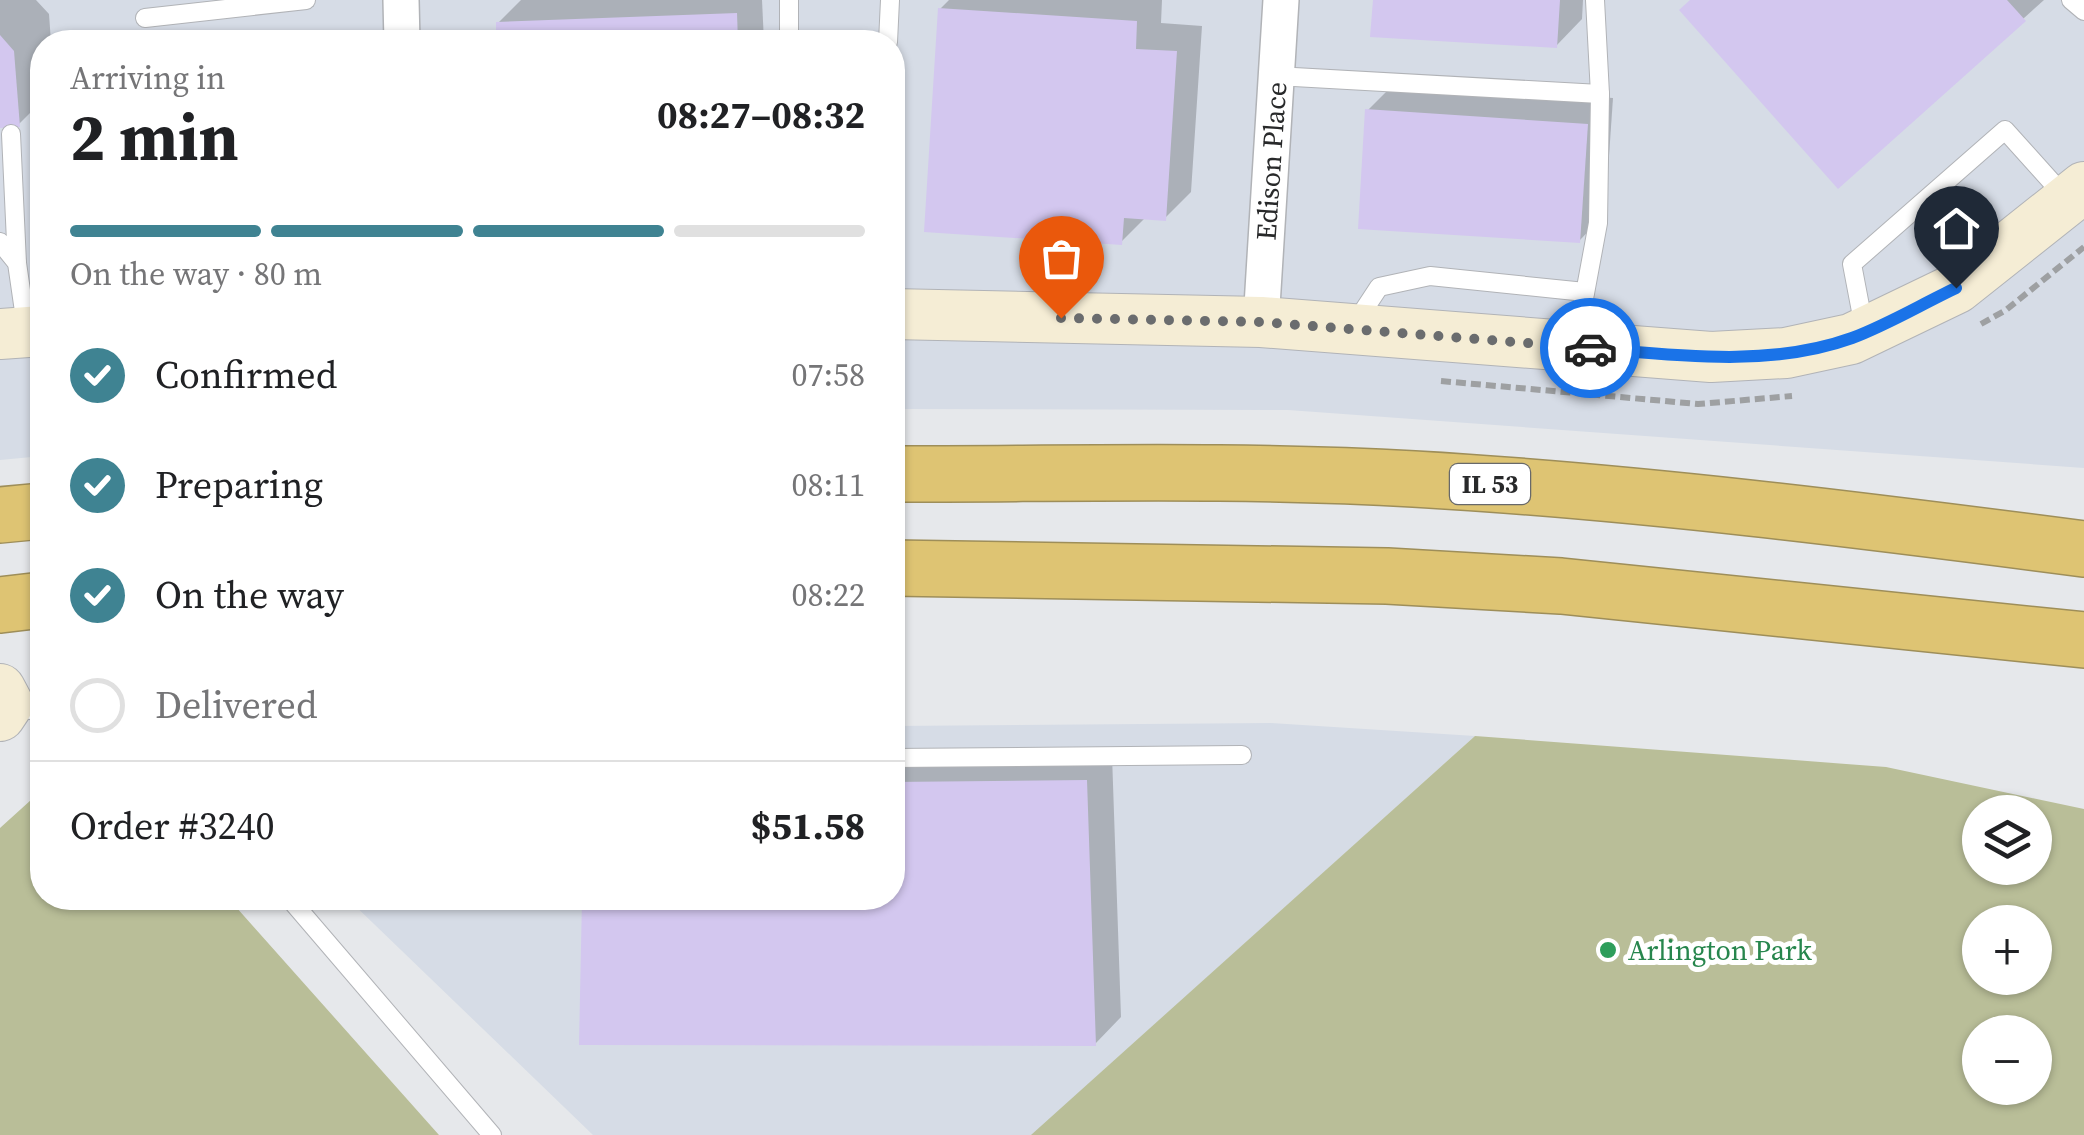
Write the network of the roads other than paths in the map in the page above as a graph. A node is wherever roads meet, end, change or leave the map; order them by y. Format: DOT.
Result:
graph roads {
  1 [pos="306,0"];
  2 [pos="401,0"];
  3 [pos="789,0"];
  4 [pos="890,0"];
  5 [pos="1281,0"];
  6 [pos="1595,0"];
  7 [pos="2071,0"];
  8 [pos="2084,12"];
  9 [pos="145,18"];
  10 [pos="402,30"];
  11 [pos="789,30"];
  12 [pos="889,30"];
  13 [pos="1276,76"];
  14 [pos="1600,94"];
  15 [pos="10,134"];
  16 [pos="2076,194"];
  17 [pos="0,242"];
  18 [pos="16,263"];
  19 [pos="1586,292"];
  20 [pos="905,314"];
  21 [pos="1261,322"];
  22 [pos="1352,329"];
  23 [pos="23,332"];
  24 [pos="1865,332"];
  25 [pos="1576,346"];
  26 [pos="905,474"];
  27 [pos="30,513"];
  28 [pos="0,514"];
  29 [pos="2084,548"];
  30 [pos="905,568"];
  31 [pos="30,602"];
  32 [pos="0,606"];
  33 [pos="2084,640"];
  34 [pos="1242,755"];
  35 [pos="905,758"];
  36 [pos="299,910"];
  37 [pos="492,1135"];
  1 -- 9 [label="lane"];
  2 -- 10 [label="street"];
  3 -- 11 [label="lane"];
  4 -- 12 [label="lane"];
  5 -- 13 [label="street, Edison Place"];
  6 -- 14 [label="lane"];
  7 -- 8 [label="lane"];
  13 -- 14 [label="lane"];
  13 -- 21 [label="street, Edison Place"];
  14 -- 19 [label="lane"];
  15 -- 18 [label="lane"];
  16 -- 24 [label="main road"];
  16 -- 24 [label="lane"];
  17 -- 18 [label="lane"];
  18 -- 23 [label="lane"];
  19 -- 22 [label="lane"];
  19 -- 25 [label="lane"];
  20 -- 21 [label="main road"];
  21 -- 22 [label="main road"];
  22 -- 25 [label="main road"];
  24 -- 25 [label="main road"];
  26 -- 29 [label="highway, IL 53"];
  27 -- 28 [label="highway"];
  30 -- 33 [label="highway"];
  31 -- 32 [label="highway"];
  34 -- 35 [label="lane"];
  36 -- 37 [label="lane"];
}
